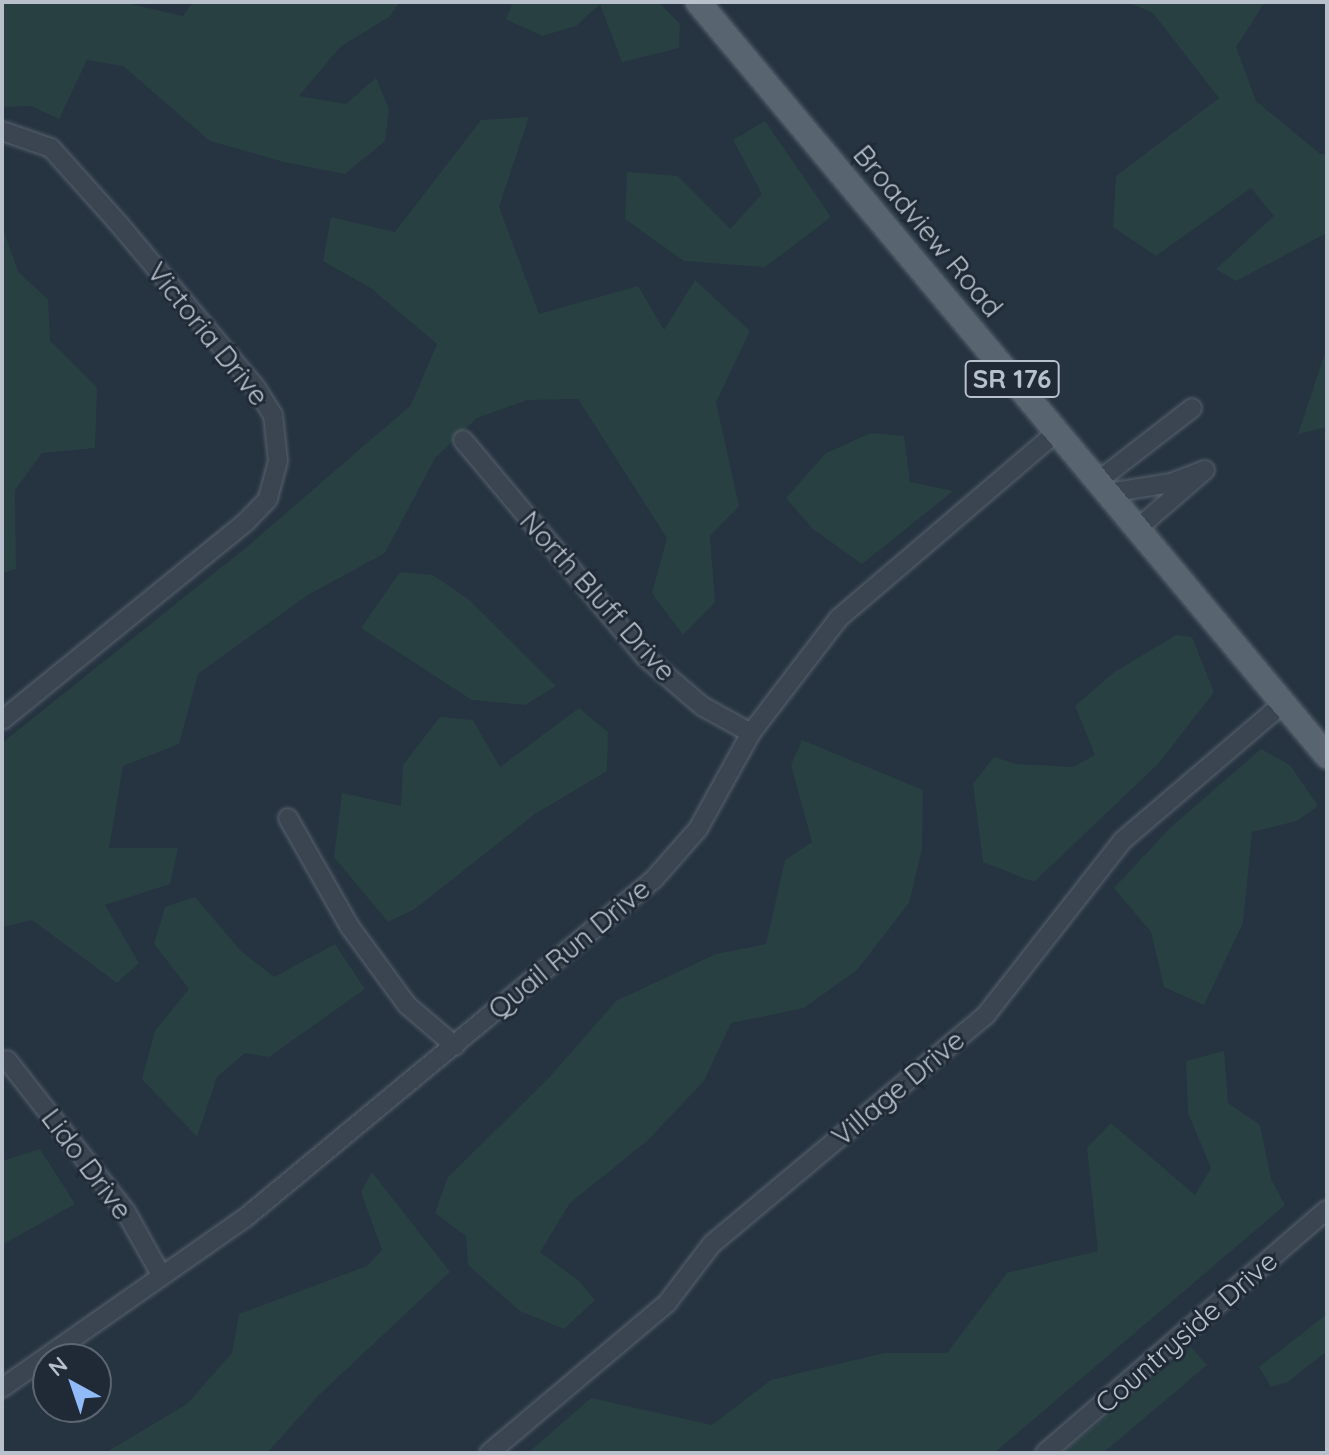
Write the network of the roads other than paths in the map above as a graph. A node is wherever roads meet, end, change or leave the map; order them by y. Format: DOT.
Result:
graph roads {
  1 [pos="698,2"];
  2 [pos="2,131"];
  3 [pos="1192,408"];
  4 [pos="1057,432"];
  5 [pos="463,440"];
  6 [pos="1103,487"];
  7 [pos="1138,528"];
  8 [pos="1285,702"];
  9 [pos="2,720"];
  10 [pos="751,733"];
  11 [pos="1327,756"];
  12 [pos="288,818"];
  13 [pos="455,1046"];
  14 [pos="7,1060"];
  15 [pos="1327,1210"];
  16 [pos="160,1273"];
  17 [pos="2,1388"];
  18 [pos="489,1453"];
  19 [pos="1045,1453"];
  1 -- 4 [label="main road, Broadview Road / SR 176"];
  2 -- 9 [label="street, Victoria Drive"];
  3 -- 6 [label="street"];
  4 -- 6 [label="main road, Broadview Road / SR 176"];
  4 -- 10 [label="street, Quail Run Drive"];
  5 -- 10 [label="street, North Bluff Drive"];
  6 -- 7 [label="main road, Broadview Road / SR 176"];
  6 -- 7 [label="street"];
  7 -- 8 [label="main road, Broadview Road / SR 176"];
  8 -- 11 [label="main road, Broadview Road / SR 176"];
  8 -- 18 [label="street, Village Drive"];
  10 -- 13 [label="street, Quail Run Drive"];
  12 -- 13 [label="street"];
  13 -- 16 [label="street, Quail Run Drive"];
  14 -- 16 [label="street, Lido Drive"];
  15 -- 19 [label="street, Countryside Drive"];
  16 -- 17 [label="street, Quail Run Drive"];
}
